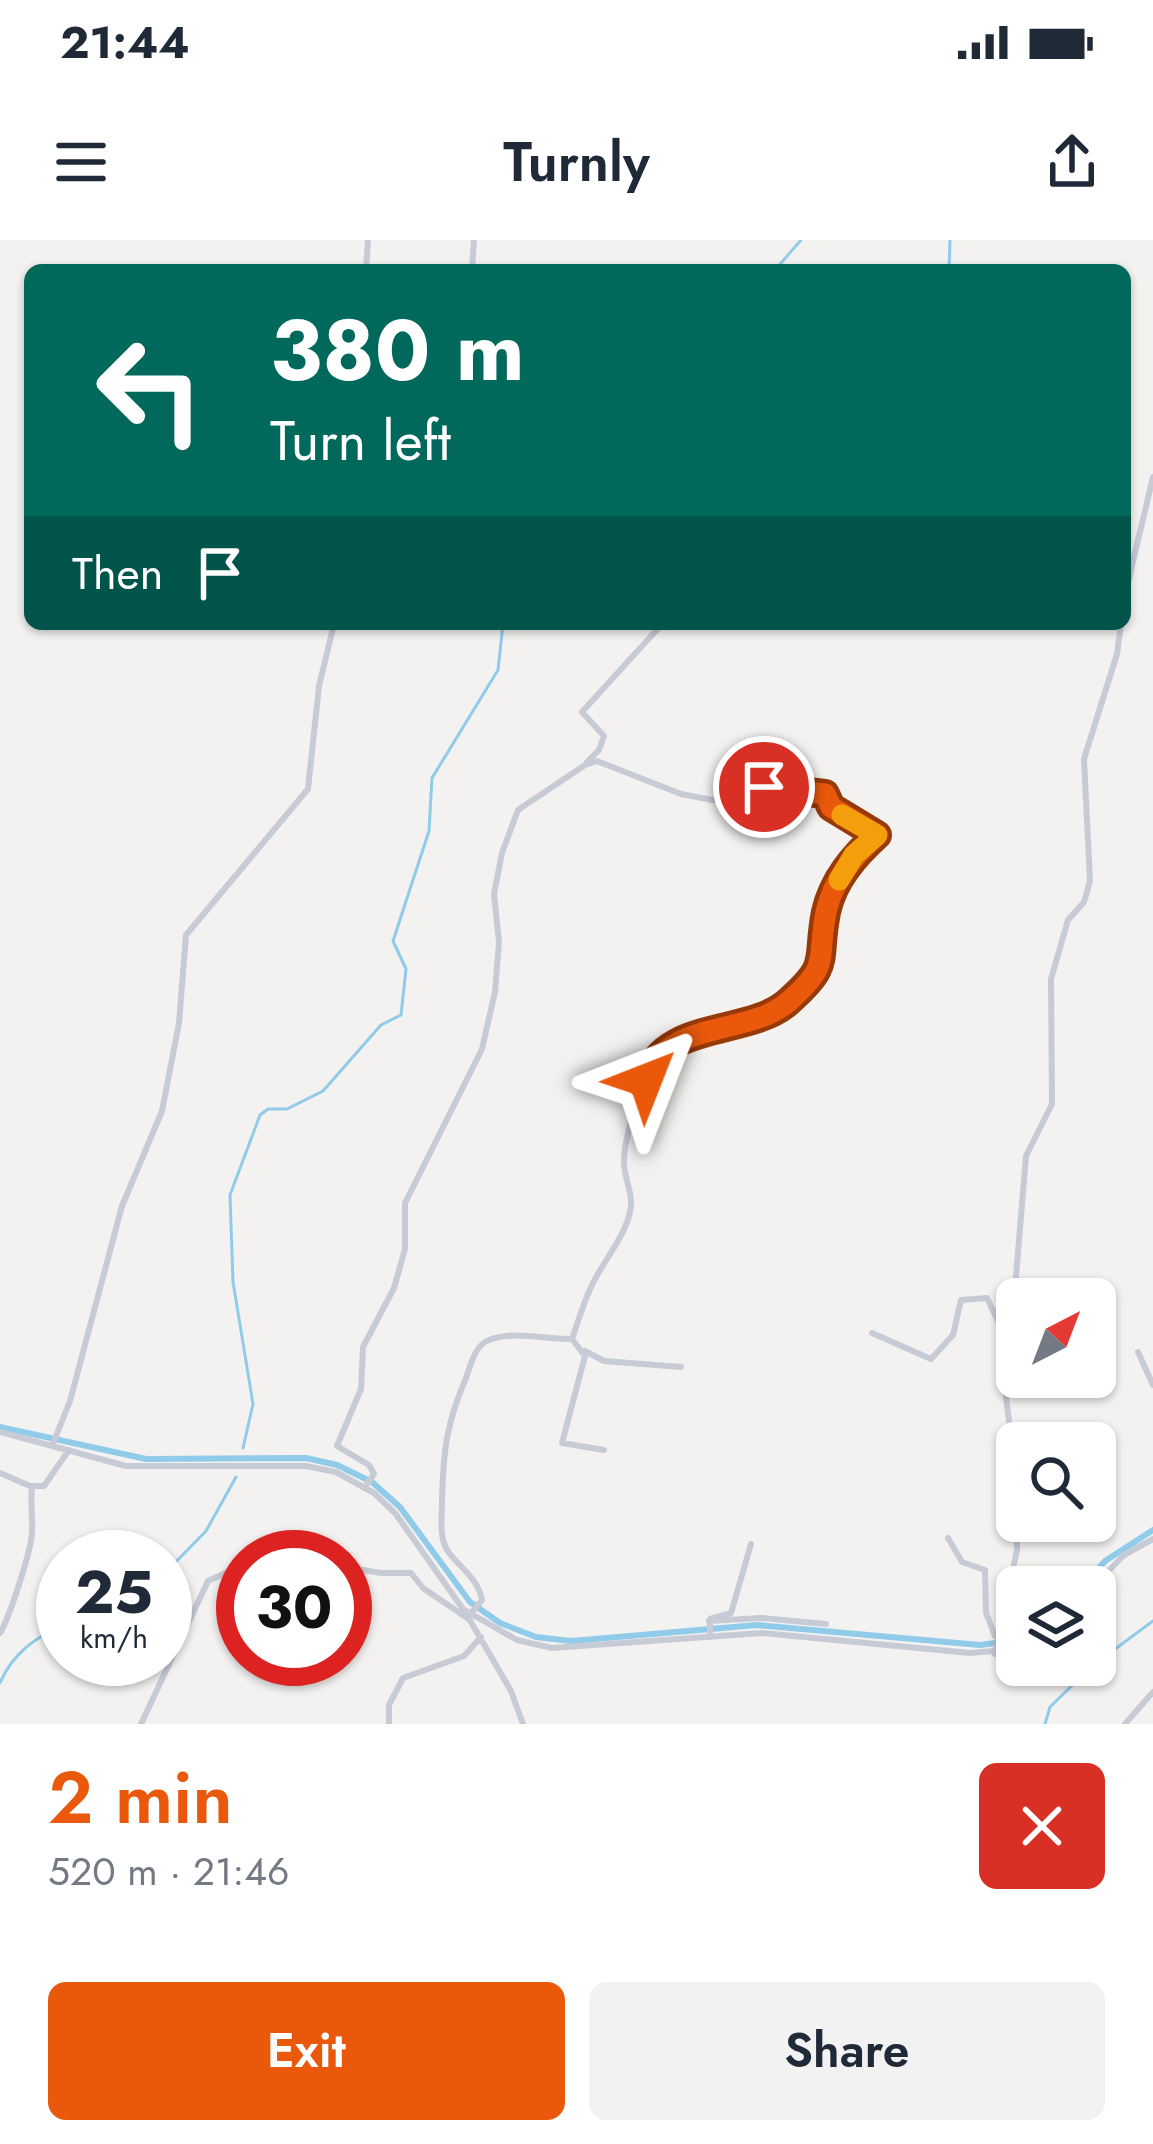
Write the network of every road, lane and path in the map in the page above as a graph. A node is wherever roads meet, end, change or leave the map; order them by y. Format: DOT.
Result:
graph roads {
  1 [pos="1153,478"];
  2 [pos="1131,571"];
  3 [pos="333,630"];
  4 [pos="657,630"];
  5 [pos="1120,630"];
  6 [pos="585,765"];
  7 [pos="1015,1278"];
  8 [pos="996,1317"];
  9 [pos="872,1333"];
  10 [pos="572,1339"];
  11 [pos="583,1349"];
  12 [pos="1138,1352"];
  13 [pos="681,1367"];
  14 [pos="1153,1385"];
  15 [pos="1006,1398"];
  16 [pos="0,1432"];
  17 [pos="52,1446"];
  18 [pos="69,1450"];
  19 [pos="604,1450"];
  20 [pos="0,1473"];
  21 [pos="32,1486"];
  22 [pos="364,1488"];
  23 [pos="948,1538"];
  24 [pos="1153,1539"];
  25 [pos="751,1544"];
  26 [pos="1013,1566"];
  27 [pos="1113,1566"];
  28 [pos="372,1572"];
  29 [pos="216,1577"];
  30 [pos="468,1614"];
  31 [pos="709,1622"];
  32 [pos="826,1624"];
  33 [pos="0,1633"];
  34 [pos="481,1637"];
  35 [pos="710,1637"];
  36 [pos="996,1639"];
  37 [pos="995,1654"];
  38 [pos="1153,1692"];
  39 [pos="141,1724"];
  40 [pos="389,1724"];
  41 [pos="523,1724"];
  42 [pos="1125,1724"];
  1 -- 2 [label="street"];
  3 -- 17 [label="street"];
  4 -- 6 [label="street"];
  5 -- 7 [label="street"];
  6 -- 10 [label="street"];
  6 -- 22 [label="street"];
  8 -- 9 [label="street"];
  10 -- 11 [label="street"];
  10 -- 30 [label="street"];
  11 -- 13 [label="street"];
  11 -- 19 [label="street"];
  12 -- 14 [label="street"];
  15 -- 26 [label="street"];
  16 -- 17 [label="street"];
  17 -- 18 [label="street"];
  18 -- 21 [label="street"];
  18 -- 22 [label="street"];
  20 -- 21 [label="street"];
  21 -- 33 [label="street"];
  22 -- 30 [label="street"];
  23 -- 36 [label="street"];
  24 -- 27 [label="street"];
  25 -- 31 [label="street"];
  28 -- 30 [label="street"];
  29 -- 39 [label="street"];
  30 -- 34 [label="street"];
  30 -- 35 [label="street"];
  31 -- 32 [label="street"];
  31 -- 35 [label="street"];
  34 -- 40 [label="street"];
  34 -- 41 [label="street"];
  35 -- 37 [label="street"];
  36 -- 37 [label="street"];
  38 -- 42 [label="street"];
}
